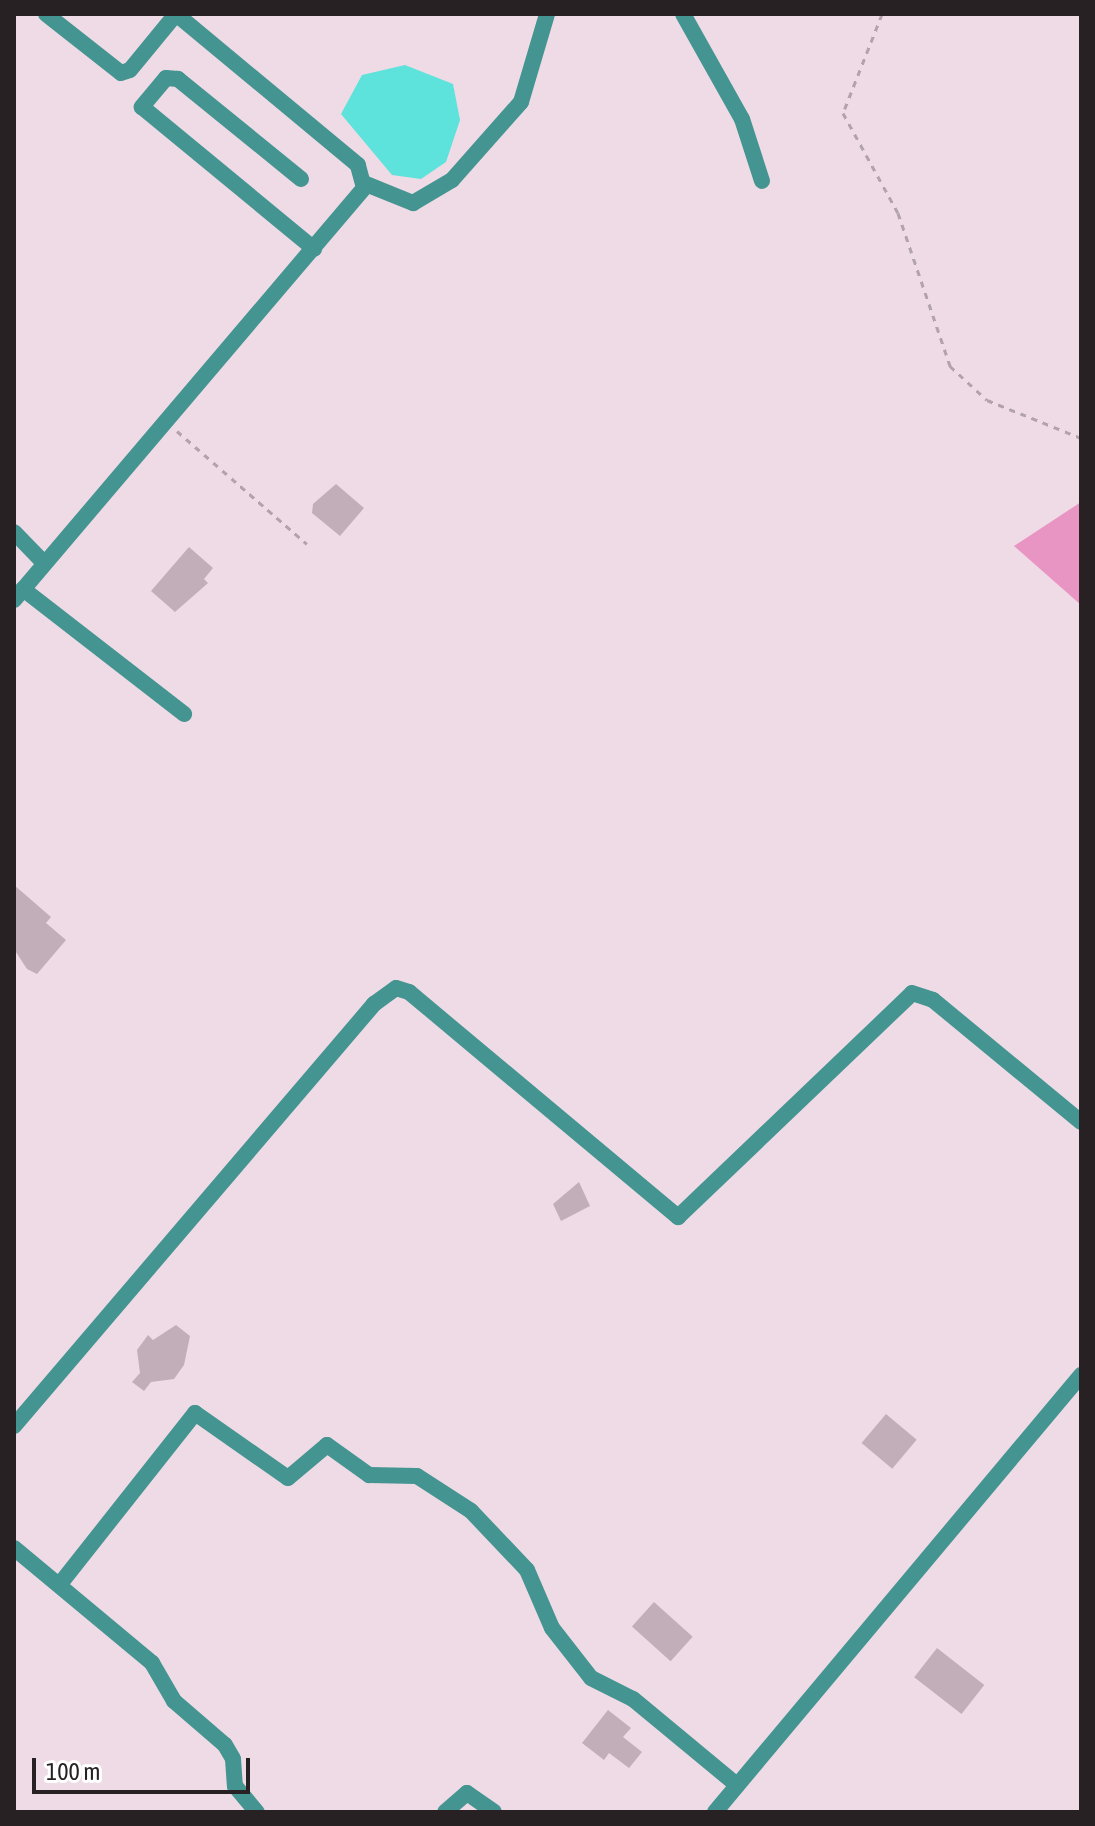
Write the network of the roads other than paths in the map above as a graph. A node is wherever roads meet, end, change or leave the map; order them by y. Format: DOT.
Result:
graph roads {
  1 [pos="46,14"];
  2 [pos="176,14"];
  3 [pos="547,14"];
  4 [pos="683,14"];
  5 [pos="301,179"];
  6 [pos="762,181"];
  7 [pos="366,184"];
  8 [pos="314,249"];
  9 [pos="14,532"];
  10 [pos="44,563"];
  11 [pos="19,594"];
  12 [pos="184,714"];
  13 [pos="1081,1121"];
  14 [pos="1081,1375"];
  15 [pos="14,1426"];
  16 [pos="14,1548"];
  17 [pos="60,1584"];
  18 [pos="737,1785"];
  19 [pos="257,1812"];
  20 [pos="445,1812"];
  21 [pos="494,1812"];
  22 [pos="715,1812"];
  1 -- 2 [label="street"];
  2 -- 7 [label="street"];
  3 -- 7 [label="street"];
  4 -- 6 [label="street"];
  5 -- 8 [label="street"];
  7 -- 8 [label="street"];
  8 -- 10 [label="street"];
  9 -- 10 [label="street"];
  10 -- 11 [label="street"];
  11 -- 12 [label="street"];
  13 -- 15 [label="street"];
  14 -- 18 [label="street"];
  16 -- 17 [label="street"];
  17 -- 18 [label="street"];
  17 -- 19 [label="street"];
  18 -- 22 [label="street"];
  20 -- 21 [label="street"];
}
